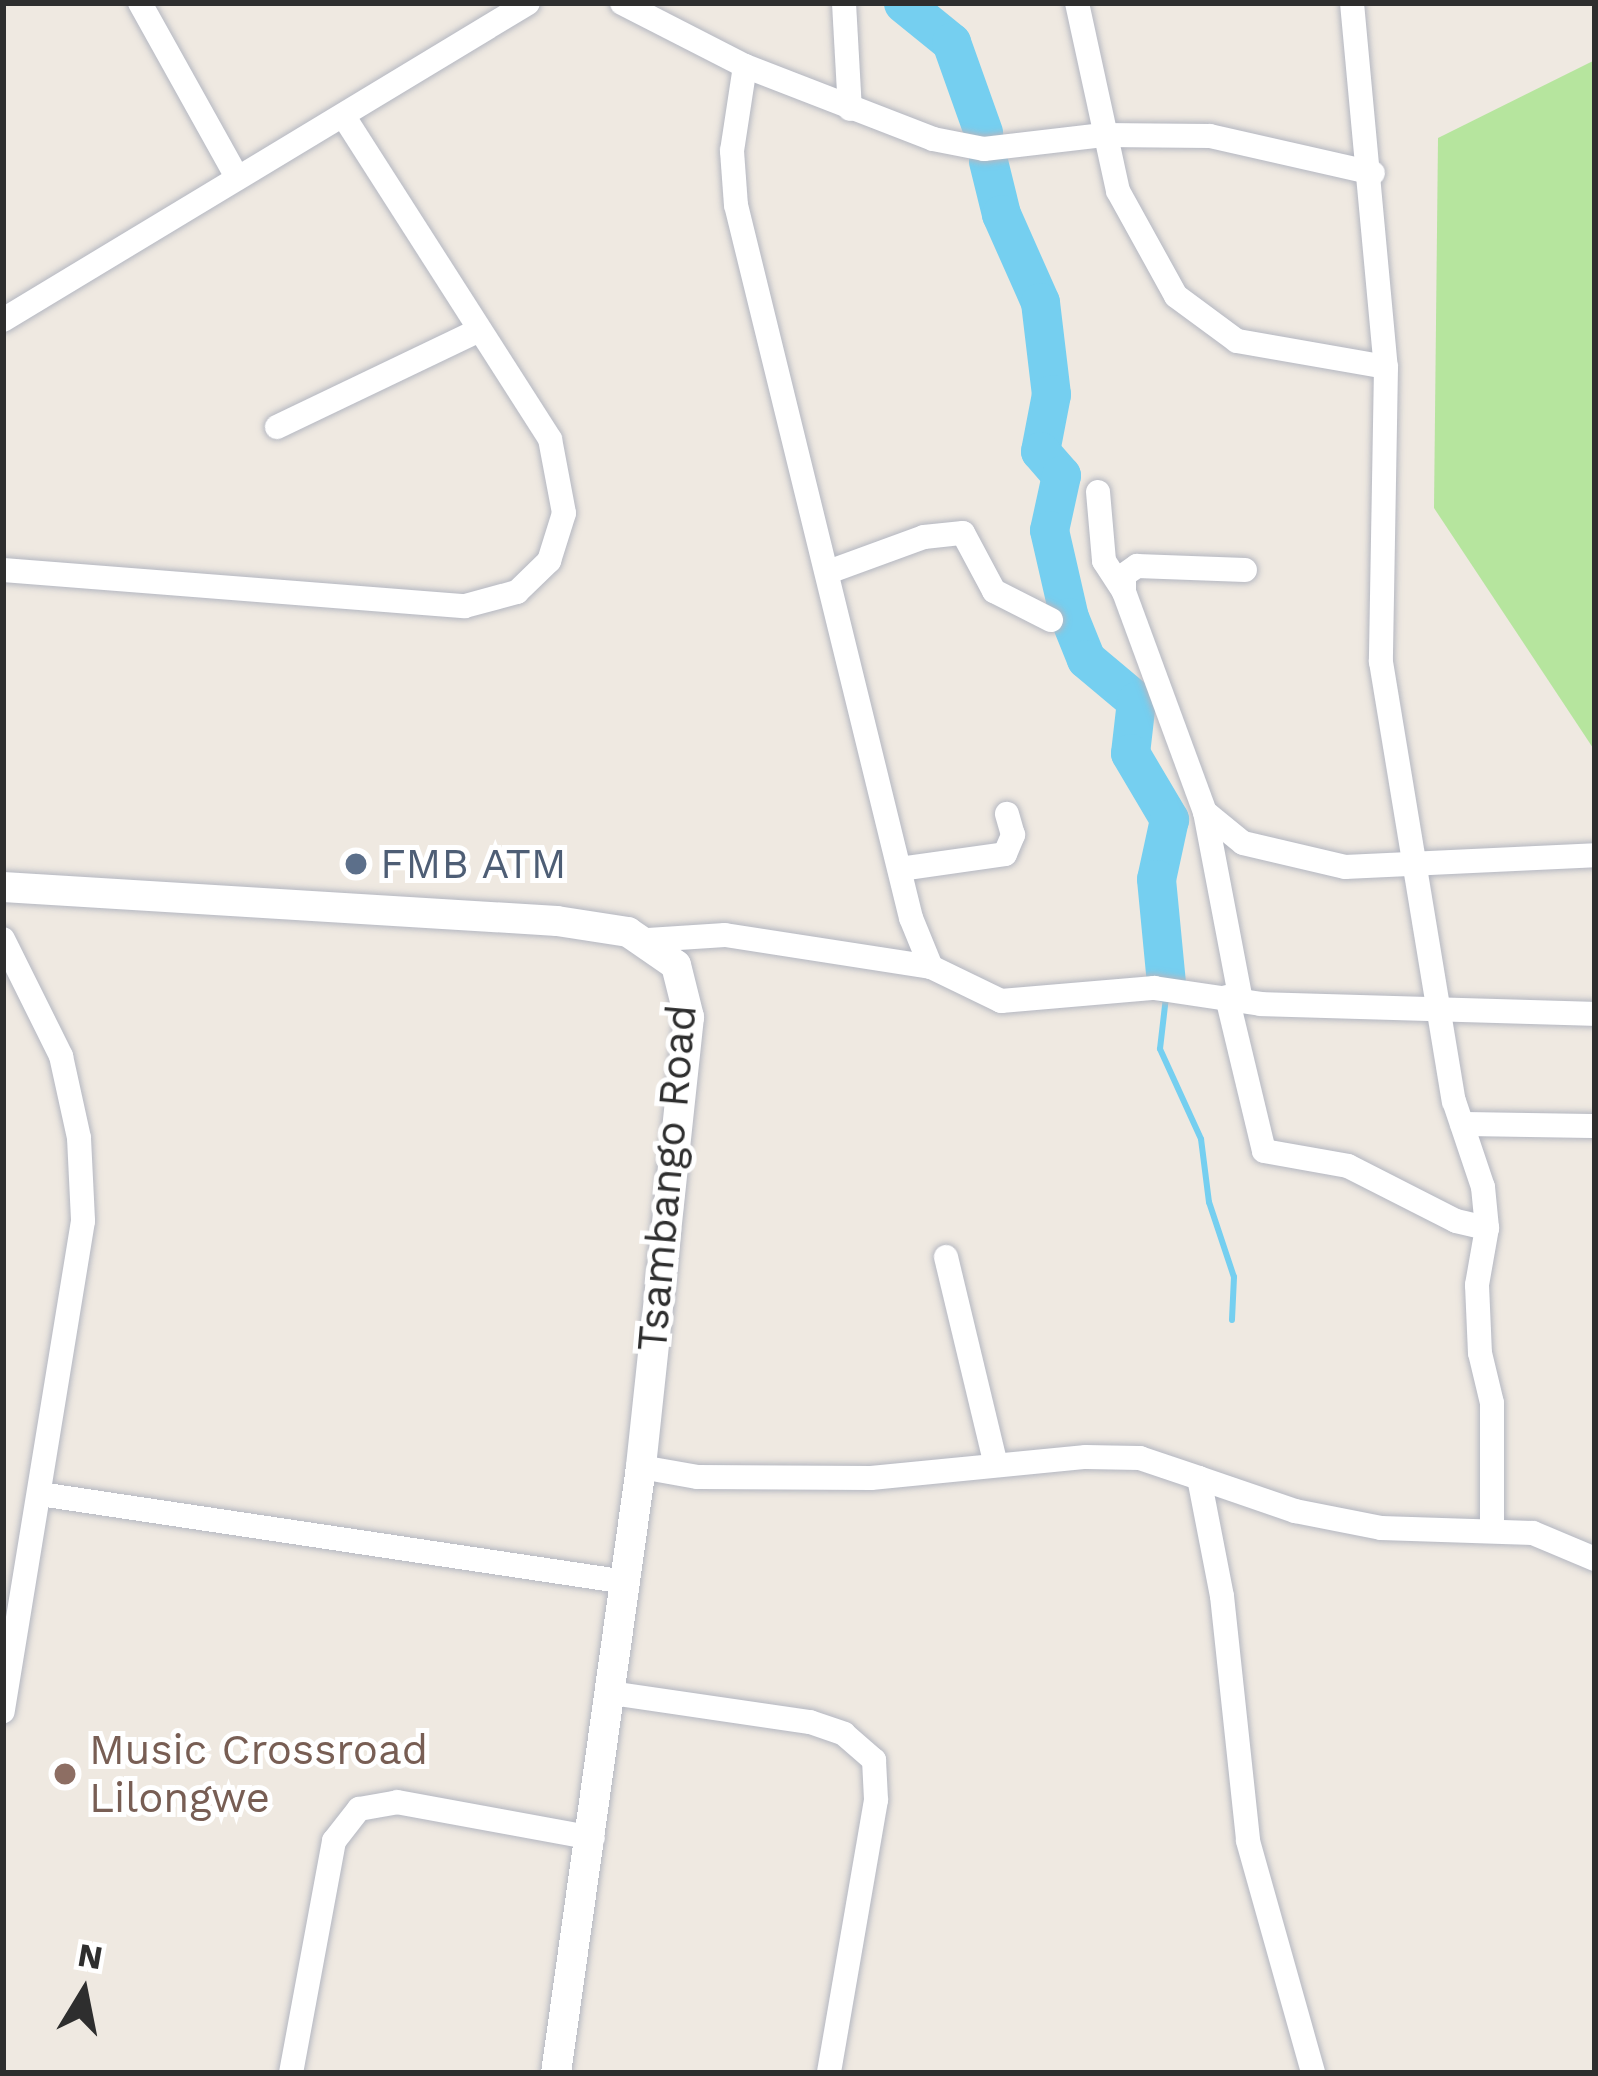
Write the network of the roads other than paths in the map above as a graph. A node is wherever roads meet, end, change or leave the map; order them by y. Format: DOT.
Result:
graph roads {
  1 [pos="140,3"];
  2 [pos="528,3"];
  3 [pos="622,3"];
  4 [pos="844,3"];
  5 [pos="1077,3"];
  6 [pos="1352,3"];
  7 [pos="745,66"];
  8 [pos="850,109"];
  9 [pos="344,117"];
  10 [pos="1102,135"];
  11 [pos="1373,173"];
  12 [pos="235,174"];
  13 [pos="3,320"];
  14 [pos="477,331"];
  15 [pos="1386,367"];
  16 [pos="277,427"];
  17 [pos="1098,492"];
  18 [pos="3,570"];
  19 [pos="1245,570"];
  20 [pos="831,571"];
  21 [pos="1124,592"];
  22 [pos="1051,620"];
  23 [pos="1205,812"];
  24 [pos="1007,814"];
  25 [pos="1595,855"];
  26 [pos="1414,864"];
  27 [pos="900,869"];
  28 [pos="3,887"];
  29 [pos="3,939"];
  30 [pos="648,940"];
  31 [pos="931,967"];
  32 [pos="1234,998"];
  33 [pos="1444,1010"];
  34 [pos="1595,1014"];
  35 [pos="1462,1124"];
  36 [pos="1595,1126"];
  37 [pos="1487,1228"];
  38 [pos="946,1257"];
  39 [pos="995,1461"];
  40 [pos="641,1466"];
  41 [pos="1199,1478"];
  42 [pos="40,1494"];
  43 [pos="1492,1528"];
  44 [pos="1595,1559"];
  45 [pos="626,1582"];
  46 [pos="611,1693"];
  47 [pos="3,1712"];
  48 [pos="593,1838"];
  49 [pos="290,2073"];
  50 [pos="556,2073"];
  51 [pos="829,2073"];
  52 [pos="1313,2073"];
  1 -- 12 [label="street"];
  2 -- 9 [label="street"];
  3 -- 7 [label="street"];
  4 -- 8 [label="street"];
  5 -- 10 [label="street"];
  6 -- 11 [label="street"];
  7 -- 8 [label="street"];
  7 -- 20 [label="street"];
  8 -- 10 [label="street"];
  9 -- 12 [label="street"];
  9 -- 14 [label="street"];
  10 -- 11 [label="street"];
  10 -- 15 [label="street"];
  11 -- 15 [label="street"];
  12 -- 13 [label="street"];
  14 -- 16 [label="street"];
  14 -- 18 [label="street"];
  15 -- 26 [label="street"];
  17 -- 21 [label="street"];
  19 -- 21 [label="street"];
  20 -- 22 [label="street"];
  20 -- 27 [label="street"];
  21 -- 23 [label="street"];
  23 -- 26 [label="street"];
  23 -- 32 [label="street"];
  24 -- 27 [label="street"];
  25 -- 26 [label="street"];
  26 -- 33 [label="street"];
  27 -- 31 [label="street"];
  28 -- 30 [label="street"];
  29 -- 42 [label="street"];
  30 -- 31 [label="street"];
  30 -- 40 [label="street, Tsambango Road"];
  31 -- 32 [label="street"];
  32 -- 33 [label="street"];
  32 -- 37 [label="street"];
  33 -- 34 [label="street"];
  33 -- 35 [label="street"];
  35 -- 36 [label="street"];
  35 -- 37 [label="street"];
  37 -- 43 [label="street"];
  38 -- 39 [label="street"];
  39 -- 40 [label="street"];
  39 -- 41 [label="street"];
  40 -- 45 [label="street, Tsambango Road"];
  41 -- 43 [label="street"];
  41 -- 52 [label="street"];
  42 -- 45 [label="street"];
  42 -- 47 [label="street"];
  43 -- 44 [label="street"];
  45 -- 46 [label="street, Tsambango Road"];
  46 -- 48 [label="street, Tsambango Road"];
  46 -- 51 [label="street"];
  48 -- 49 [label="street"];
  48 -- 50 [label="street, Tsambango Road"];
}
